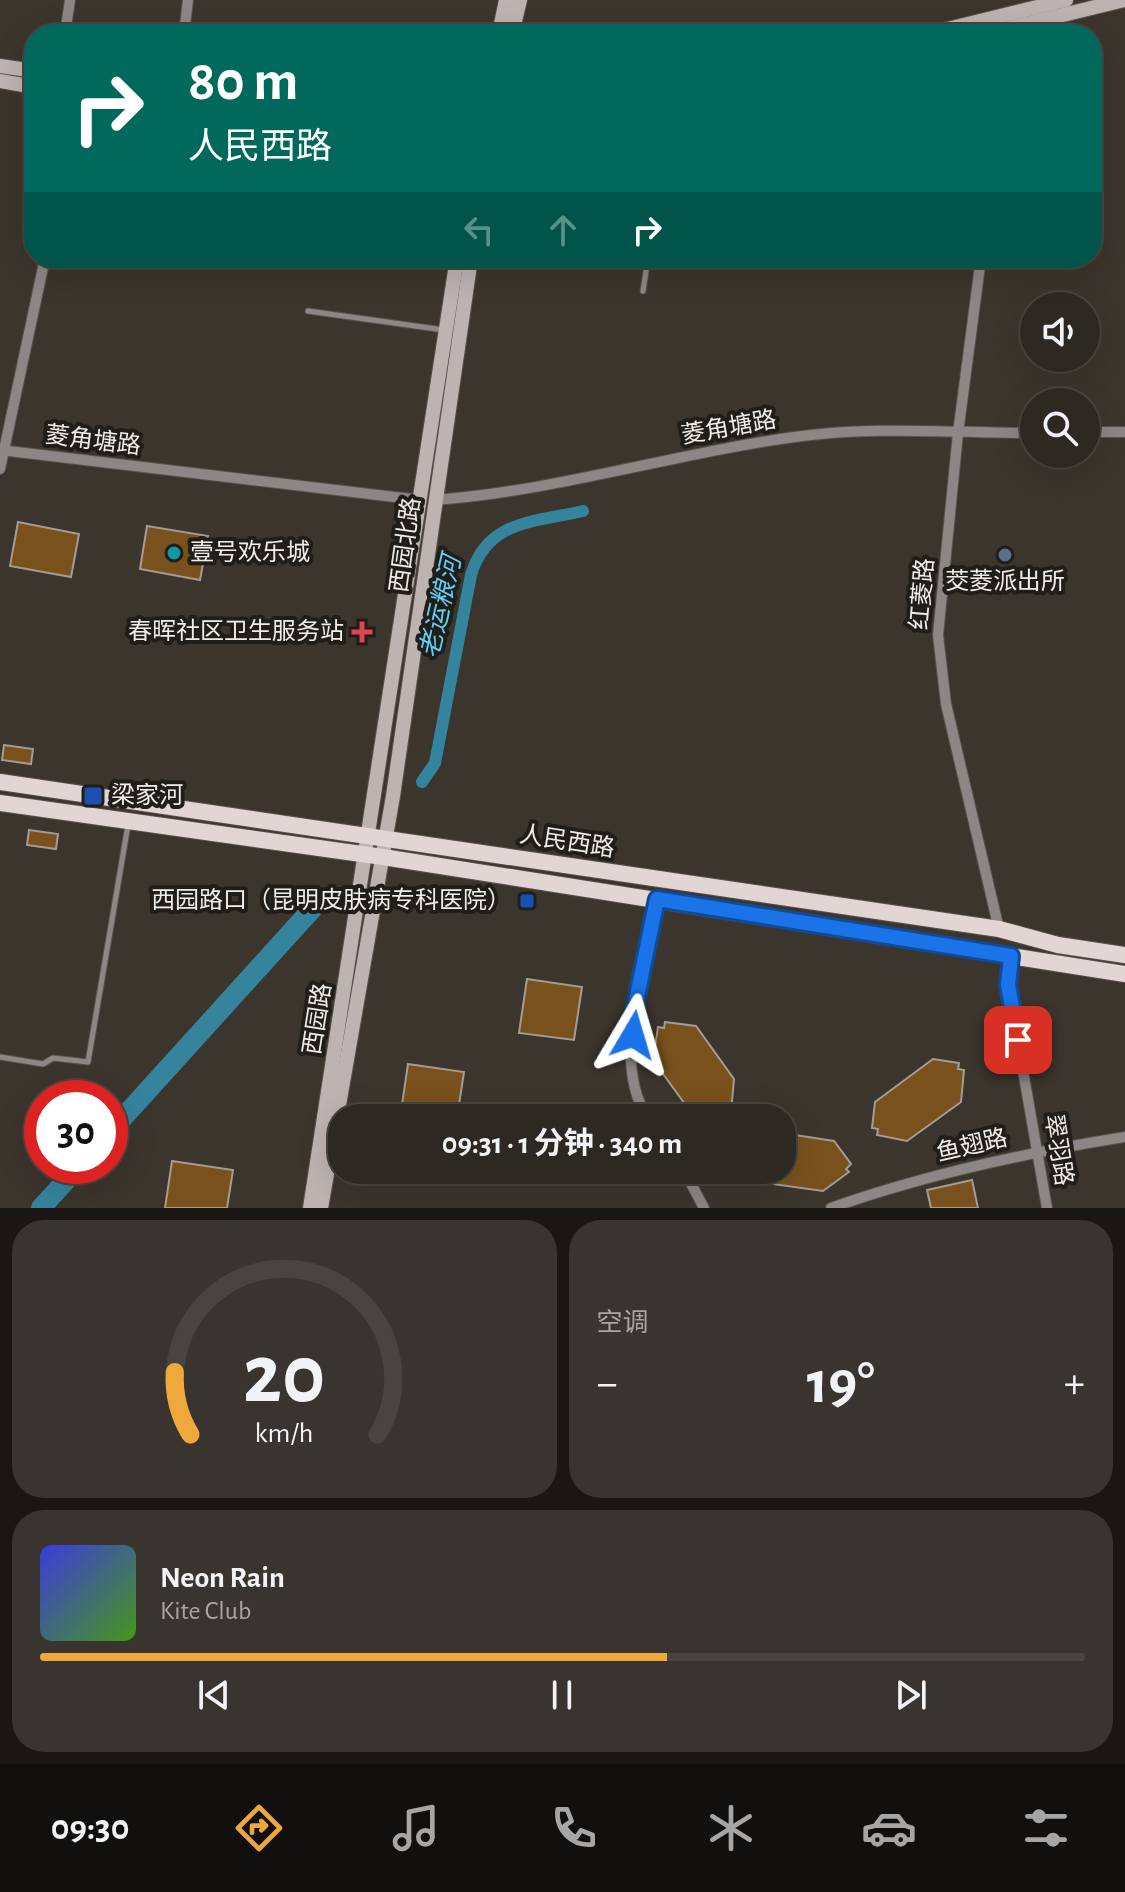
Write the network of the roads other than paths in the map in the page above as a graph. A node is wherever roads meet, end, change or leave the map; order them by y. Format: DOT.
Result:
graph roads {
  1 [pos="70,0"];
  2 [pos="188,0"];
  3 [pos="506,0"];
  4 [pos="520,0"];
  5 [pos="1066,0"];
  6 [pos="1124,0"];
  7 [pos="66,24"];
  8 [pos="185,24"];
  9 [pos="501,24"];
  10 [pos="514,24"];
  11 [pos="968,24"];
  12 [pos="1027,24"];
  13 [pos="0,66"];
  14 [pos="24,70"];
  15 [pos="0,81"];
  16 [pos="24,85"];
  17 [pos="43,268"];
  18 [pos="455,268"];
  19 [pos="469,268"];
  20 [pos="646,268"];
  21 [pos="980,268"];
  22 [pos="643,291"];
  23 [pos="308,311"];
  24 [pos="445,330"];
  25 [pos="1100,432"];
  26 [pos="1125,432"];
  27 [pos="958,433"];
  28 [pos="1020,433"];
  29 [pos="2,451"];
  30 [pos="0,469"];
  31 [pos="427,500"];
  32 [pos="0,782"];
  33 [pos="0,803"];
  34 [pos="129,821"];
  35 [pos="378,838"];
  36 [pos="375,856"];
  37 [pos="657,899"];
  38 [pos="999,929"];
  39 [pos="1125,955"];
  40 [pos="1011,956"];
  41 [pos="1125,974"];
  42 [pos="0,1057"];
  43 [pos="642,1104"];
  44 [pos="1125,1137"];
  45 [pos="1038,1150"];
  46 [pos="691,1184"];
  47 [pos="310,1208"];
  48 [pos="321,1208"];
  49 [pos="704,1208"];
  50 [pos="831,1208"];
  51 [pos="1047,1208"];
  1 -- 7 [label="street"];
  2 -- 8 [label="street"];
  3 -- 9 [label="main road"];
  4 -- 10 [label="main road"];
  5 -- 11 [label="main road"];
  6 -- 12 [label="main road"];
  13 -- 14 [label="main road"];
  15 -- 16 [label="main road"];
  17 -- 29 [label="street"];
  18 -- 24 [label="main road, 西园北路"];
  19 -- 31 [label="main road, 西园北路"];
  20 -- 22 [label="lane"];
  21 -- 27 [label="street, 红菱路"];
  23 -- 24 [label="lane"];
  24 -- 31 [label="main road, 西园北路"];
  25 -- 26 [label="street"];
  27 -- 28 [label="street, 菱角塘路"];
  27 -- 31 [label="street, 菱角塘路"];
  27 -- 38 [label="street, 红菱路"];
  29 -- 30 [label="street"];
  29 -- 31 [label="street, 菱角塘路"];
  31 -- 35 [label="main road, 西园北路"];
  32 -- 35 [label="main road, 人民西路"];
  33 -- 34 [label="main road, 人民西路"];
  34 -- 36 [label="main road, 人民西路"];
  34 -- 42 [label="lane"];
  35 -- 36 [label="main road, 西园路"];
  35 -- 38 [label="main road, 人民西路"];
  36 -- 37 [label="main road, 人民西路"];
  36 -- 47 [label="main road, 西园路"];
  36 -- 48 [label="main road, 西园路"];
  37 -- 40 [label="main road, 人民西路"];
  37 -- 43 [label="street"];
  38 -- 39 [label="main road, 人民西路"];
  40 -- 41 [label="main road, 人民西路"];
  40 -- 45 [label="street, 翠羽路"];
  44 -- 45 [label="street, 鱼翅路"];
  45 -- 50 [label="street, 鱼翅路"];
  45 -- 51 [label="street, 翠羽路"];
  46 -- 49 [label="street"];
}
